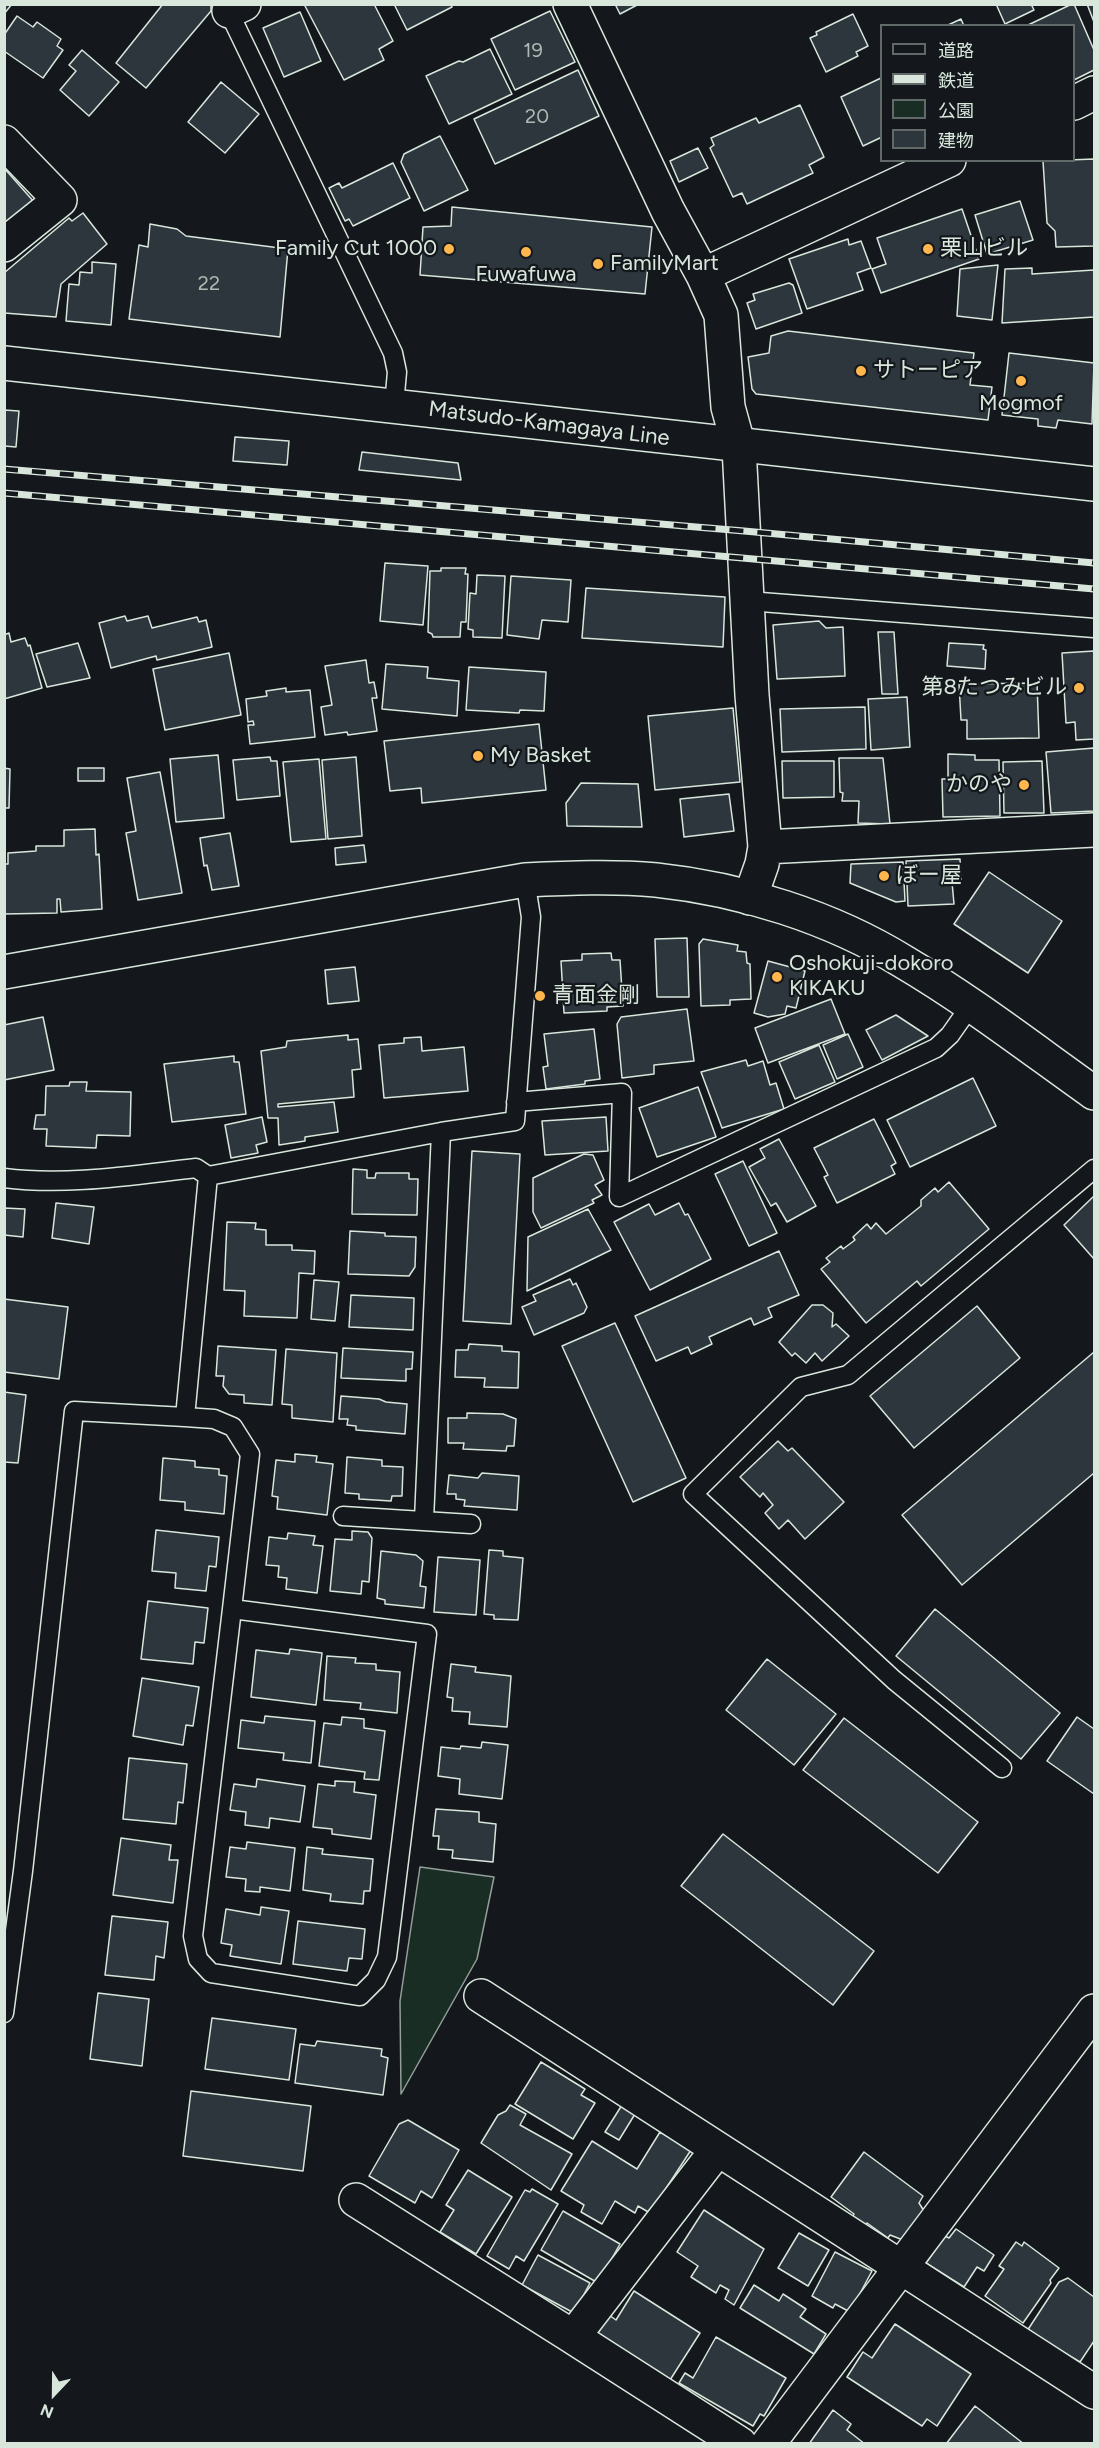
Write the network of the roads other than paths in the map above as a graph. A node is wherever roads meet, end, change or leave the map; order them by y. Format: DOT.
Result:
graph roads {
  1 [pos="570,4"];
  2 [pos="233,7"];
  3 [pos="1095,93"];
  4 [pos="1075,103"];
  5 [pos="4,142"];
  6 [pos="945,162"];
  7 [pos="4,244"];
  8 [pos="703,275"];
  9 [pos="4,363"];
  10 [pos="394,405"];
  11 [pos="739,447"];
  12 [pos="1095,484"];
  13 [pos="748,594"];
  14 [pos="1095,628"];
  15 [pos="1095,830"];
  16 [pos="765,847"];
  17 [pos="525,880"];
  18 [pos="750,898"];
  19 [pos="4,972"];
  20 [pos="970,1005"];
  21 [pos="1095,1094"];
  22 [pos="516,1102"];
  23 [pos="441,1132"];
  24 [pos="1095,1169"];
  25 [pos="208,1176"];
  26 [pos="4,1178"];
  27 [pos="185,1417"];
  28 [pos="343,1516"];
  29 [pos="424,1520"];
  30 [pos="471,1524"];
  31 [pos="232,1609"];
  32 [pos="1002,1768"];
  33 [pos="481,1996"];
  34 [pos="1095,2011"];
  35 [pos="4,2013"];
  36 [pos="717,2150"];
  37 [pos="356,2200"];
  38 [pos="902,2267"];
  39 [pos="573,2337"];
  40 [pos="1095,2392"];
  41 [pos="740,2444"];
  42 [pos="768,2444"];
  1 -- 8 [label="street"];
  2 -- 10 [label="lane"];
  3 -- 4 [label="street"];
  5 -- 7 [label="street"];
  6 -- 8 [label="street"];
  8 -- 11 [label="street"];
  9 -- 10 [label="street, Matsudo-Kamagaya Line"];
  10 -- 11 [label="street, Matsudo-Kamagaya Line"];
  11 -- 12 [label="street, Matsudo-Kamagaya Line"];
  11 -- 13 [label="street"];
  13 -- 14 [label="lane"];
  13 -- 16 [label="street"];
  15 -- 16 [label="street"];
  16 -- 18 [label="street"];
  17 -- 18 [label="street"];
  17 -- 19 [label="street"];
  17 -- 22 [label="lane"];
  18 -- 20 [label="street"];
  20 -- 21 [label="street"];
  20 -- 22 [label="lane"];
  22 -- 23 [label="lane"];
  23 -- 25 [label="lane"];
  23 -- 29 [label="lane"];
  24 -- 32 [label="lane"];
  25 -- 26 [label="lane"];
  25 -- 27 [label="lane"];
  27 -- 31 [label="lane"];
  27 -- 35 [label="lane"];
  28 -- 29 [label="lane"];
  29 -- 30 [label="lane"];
  31 -- 31 [label="lane"];
  33 -- 36 [label="street"];
  34 -- 38 [label="street"];
  36 -- 38 [label="street"];
  36 -- 39 [label="street"];
  37 -- 39 [label="street"];
  38 -- 40 [label="street"];
  38 -- 42 [label="street"];
  39 -- 41 [label="street"];
}
